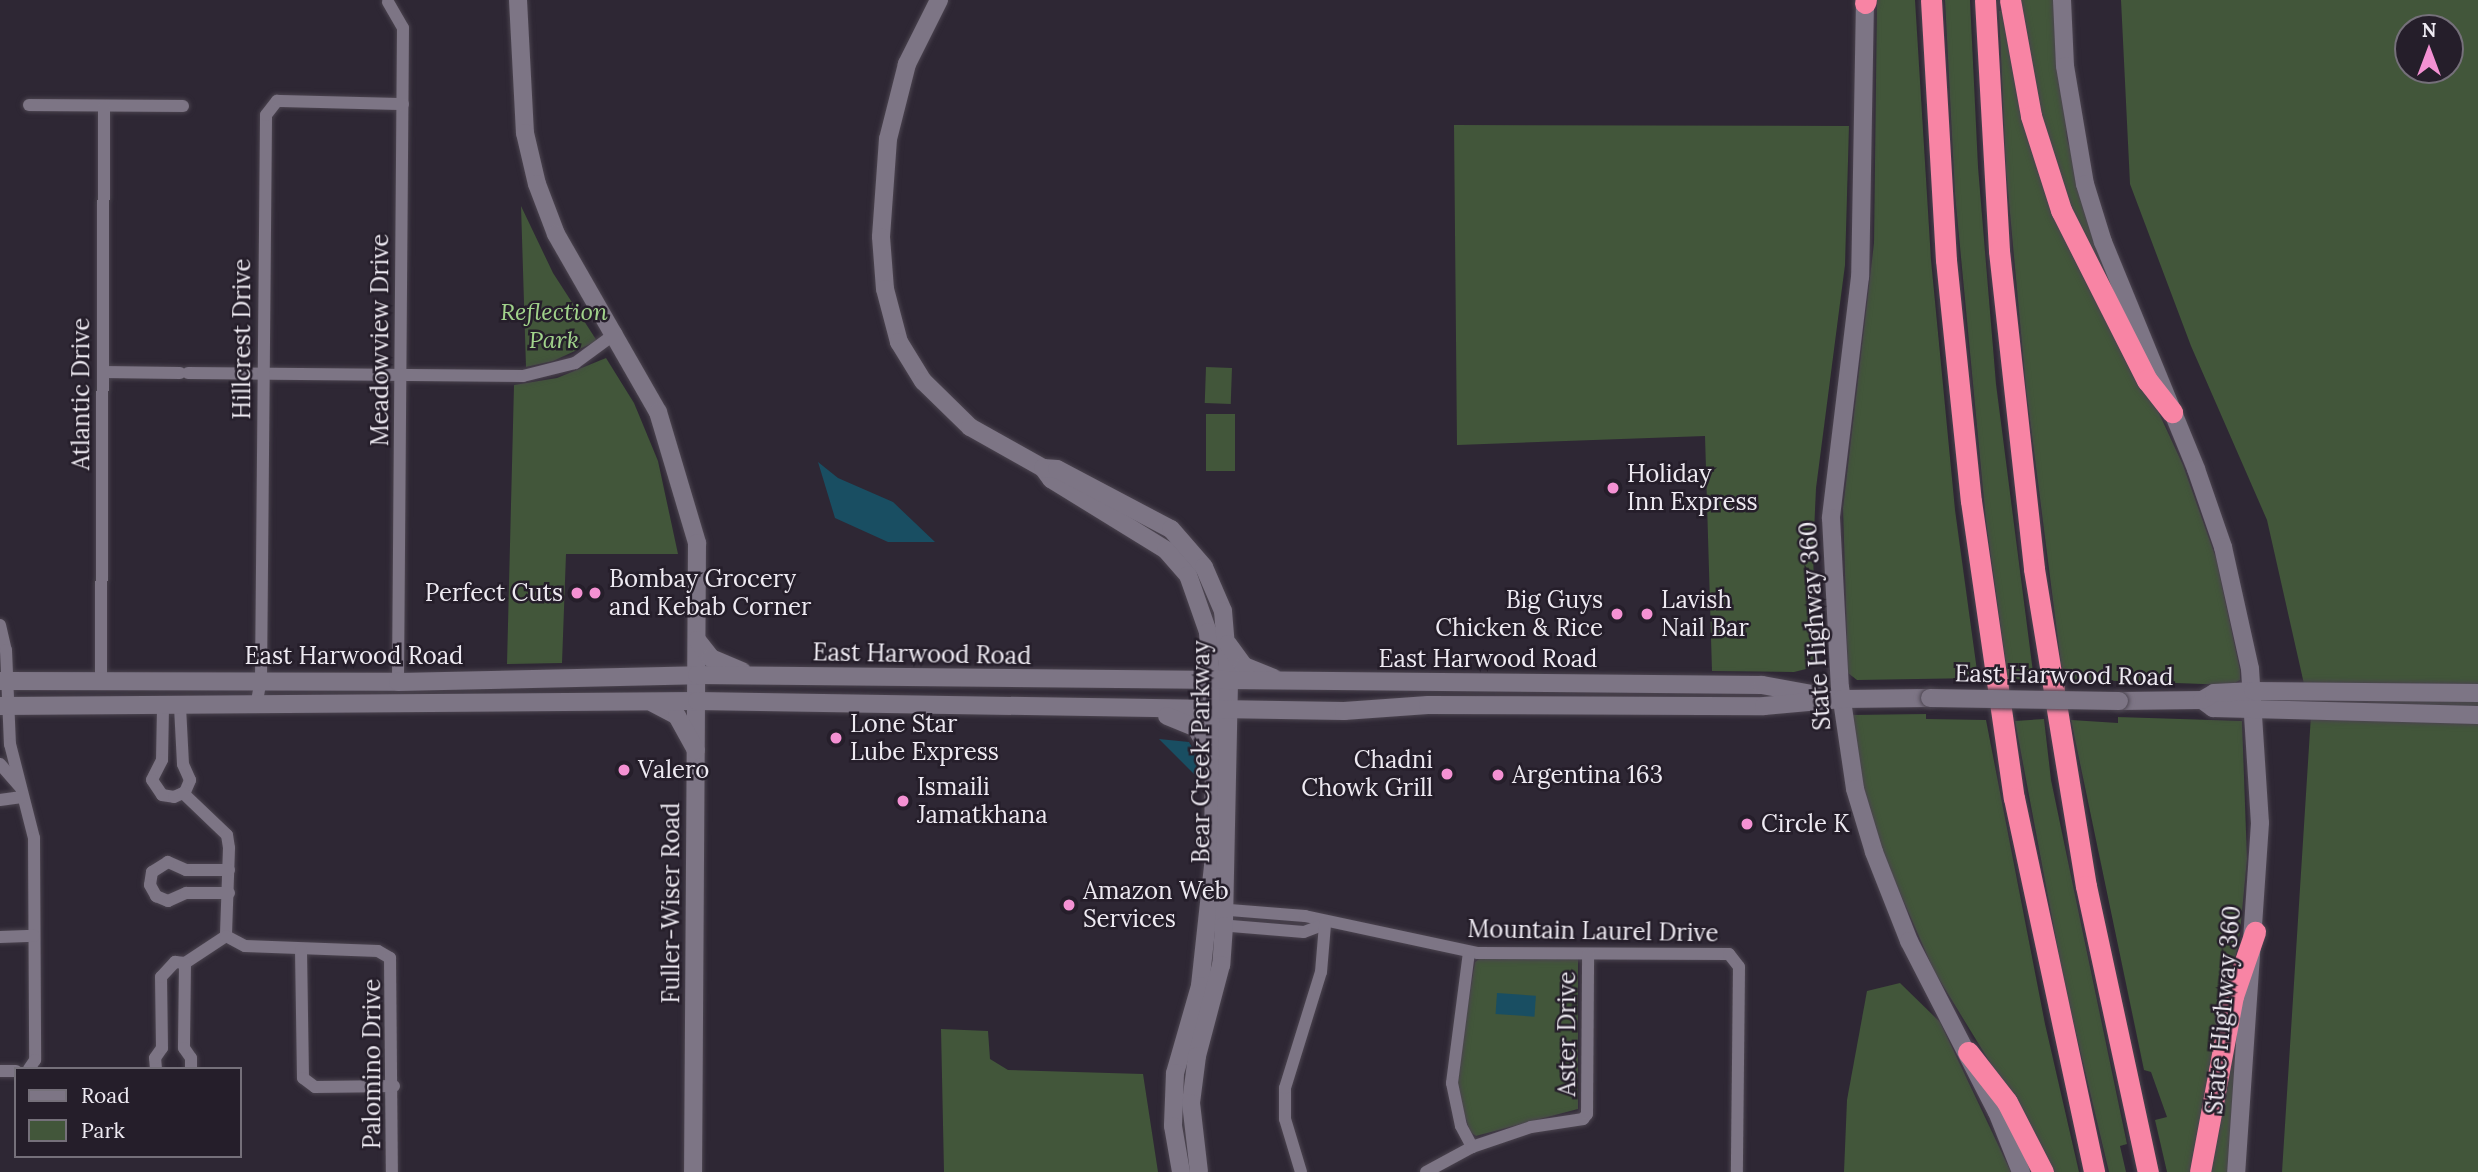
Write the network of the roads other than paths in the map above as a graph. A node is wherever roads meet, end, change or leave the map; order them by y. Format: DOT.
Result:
graph roads {
  1 [pos="518,0"];
  2 [pos="940,0"];
  3 [pos="1931,0"];
  4 [pos="1985,0"];
  5 [pos="2010,0"];
  6 [pos="2062,0"];
  7 [pos="1865,1"];
  8 [pos="388,2"];
  9 [pos="29,104"];
  10 [pos="403,104"];
  11 [pos="183,106"];
  12 [pos="104,107"];
  13 [pos="616,333"];
  14 [pos="103,372"];
  15 [pos="262,374"];
  16 [pos="401,375"];
  17 [pos="2172,412"];
  18 [pos="1043,468"];
  19 [pos="0,625"];
  20 [pos="0,631"];
  21 [pos="697,640"];
  22 [pos="1227,643"];
  23 [pos="697,676"];
  24 [pos="755,676"];
  25 [pos="872,678"];
  26 [pos="261,680"];
  27 [pos="4,681"];
  28 [pos="101,681"];
  29 [pos="398,682"];
  30 [pos="1220,682"];
  31 [pos="1287,683"];
  32 [pos="1547,684"];
  33 [pos="2478,692"];
  34 [pos="1842,699"];
  35 [pos="697,701"];
  36 [pos="2253,701"];
  37 [pos="650,702"];
  38 [pos="870,703"];
  39 [pos="1548,705"];
  40 [pos="3,706"];
  41 [pos="256,707"];
  42 [pos="171,708"];
  43 [pos="1118,709"];
  44 [pos="1221,710"];
  45 [pos="2478,715"];
  46 [pos="697,751"];
  47 [pos="1214,760"];
  48 [pos="0,764"];
  49 [pos="21,792"];
  50 [pos="183,793"];
  51 [pos="0,800"];
  52 [pos="229,870"];
  53 [pos="229,893"];
  54 [pos="1216,917"];
  55 [pos="1325,924"];
  56 [pos="2255,932"];
  57 [pos="34,936"];
  58 [pos="226,936"];
  59 [pos="0,937"];
  60 [pos="301,950"];
  61 [pos="1469,951"];
  62 [pos="1588,954"];
  63 [pos="185,963"];
  64 [pos="1968,1052"];
  65 [pos="31,1067"];
  66 [pos="156,1067"];
  67 [pos="191,1067"];
  68 [pos="394,1086"];
  69 [pos="1472,1147"];
  70 [pos="392,1172"];
  71 [pos="693,1172"];
  72 [pos="1181,1172"];
  73 [pos="1199,1172"];
  74 [pos="1301,1172"];
  75 [pos="1426,1172"];
  76 [pos="1737,1172"];
  77 [pos="2021,1172"];
  78 [pos="2043,1172"];
  79 [pos="2094,1172"];
  80 [pos="2148,1172"];
  81 [pos="2200,1172"];
  82 [pos="2236,1172"];
  1 -- 13 [label="main road, Fuller-Wiser Road"];
  2 -- 18 [label="main road, Bear Creek Parkway"];
  3 -- 79 [label="highway"];
  4 -- 80 [label="highway"];
  5 -- 17 [label="highway"];
  6 -- 17 [label="main road, State Highway 360"];
  7 -- 34 [label="main road, State Highway 360"];
  8 -- 10 [label="street, Meadowview Drive"];
  9 -- 12 [label="street"];
  10 -- 15 [label="street, Hillcrest Drive"];
  10 -- 16 [label="street, Meadowview Drive"];
  11 -- 12 [label="street"];
  12 -- 14 [label="street, Atlantic Drive"];
  13 -- 16 [label="street"];
  13 -- 21 [label="main road, Fuller-Wiser Road"];
  14 -- 15 [label="street"];
  14 -- 28 [label="street, Atlantic Drive"];
  15 -- 16 [label="street"];
  15 -- 26 [label="street, Hillcrest Drive"];
  16 -- 29 [label="street, Meadowview Drive"];
  17 -- 36 [label="main road, State Highway 360"];
  18 -- 22 [label="main road, Bear Creek Parkway"];
  18 -- 30 [label="main road, Bear Creek Parkway"];
  19 -- 20 [label="street"];
  20 -- 27 [label="street"];
  21 -- 23 [label="main road, Fuller-Wiser Road"];
  21 -- 24 [label="main road"];
  22 -- 30 [label="main road, Bear Creek Parkway"];
  22 -- 31 [label="main road"];
  23 -- 24 [label="main road, East Harwood Road"];
  23 -- 29 [label="main road, East Harwood Road"];
  23 -- 35 [label="main road, Fuller-Wiser Road"];
  24 -- 25 [label="main road, East Harwood Road"];
  25 -- 30 [label="main road, East Harwood Road"];
  25 -- 38 [label="main road"];
  26 -- 28 [label="main road, East Harwood Road"];
  26 -- 29 [label="main road, East Harwood Road"];
  26 -- 41 [label="street, Hillcrest Drive"];
  27 -- 28 [label="main road, East Harwood Road"];
  27 -- 40 [label="street"];
  30 -- 31 [label="main road, East Harwood Road"];
  30 -- 44 [label="main road, Bear Creek Parkway"];
  31 -- 32 [label="main road, East Harwood Road"];
  32 -- 34 [label="main road, East Harwood Road"];
  32 -- 39 [label="main road"];
  33 -- 36 [label="main road, East Harwood Road"];
  34 -- 36 [label="main road, East Harwood Road, bridge"];
  34 -- 39 [label="main road, East Harwood Road"];
  34 -- 64 [label="main road, State Highway 360"];
  35 -- 37 [label="main road, East Harwood Road"];
  35 -- 38 [label="main road, East Harwood Road"];
  35 -- 46 [label="main road, Fuller-Wiser Road"];
  36 -- 45 [label="main road, East Harwood Road"];
  36 -- 56 [label="main road, State Highway 360"];
  37 -- 41 [label="main road, East Harwood Road"];
  37 -- 46 [label="main road"];
  38 -- 43 [label="main road, East Harwood Road"];
  39 -- 44 [label="main road, East Harwood Road"];
  40 -- 42 [label="main road, East Harwood Road"];
  40 -- 49 [label="street"];
  41 -- 42 [label="main road, East Harwood Road"];
  42 -- 50 [label="street"];
  42 -- 50 [label="street"];
  43 -- 44 [label="main road, East Harwood Road"];
  43 -- 47 [label="main road"];
  44 -- 47 [label="main road, Bear Creek Parkway"];
  44 -- 54 [label="main road, Bear Creek Parkway"];
  46 -- 71 [label="main road, Fuller-Wiser Road"];
  47 -- 54 [label="main road, Bear Creek Parkway"];
  48 -- 49 [label="street"];
  49 -- 51 [label="street"];
  49 -- 57 [label="street"];
  50 -- 52 [label="street"];
  52 -- 53 [label="street"];
  52 -- 53 [label="street"];
  53 -- 58 [label="street"];
  54 -- 55 [label="street, Mountain Laurel Drive"];
  54 -- 72 [label="main road, Bear Creek Parkway"];
  54 -- 73 [label="main road, Bear Creek Parkway"];
  55 -- 61 [label="street, Mountain Laurel Drive"];
  55 -- 74 [label="street"];
  56 -- 81 [label="highway"];
  56 -- 82 [label="main road, State Highway 360"];
  57 -- 59 [label="street"];
  57 -- 65 [label="street"];
  58 -- 60 [label="street, Palomino Drive"];
  58 -- 63 [label="street"];
  60 -- 68 [label="street, Palomino Drive"];
  60 -- 68 [label="street"];
  61 -- 62 [label="street, Mountain Laurel Drive"];
  61 -- 69 [label="street"];
  62 -- 69 [label="street, Aster Drive"];
  62 -- 76 [label="street, Mountain Laurel Drive"];
  63 -- 66 [label="street"];
  63 -- 67 [label="street"];
  64 -- 77 [label="main road, State Highway 360"];
  64 -- 78 [label="highway"];
  68 -- 70 [label="street, Palomino Drive"];
  69 -- 75 [label="street"];
}
